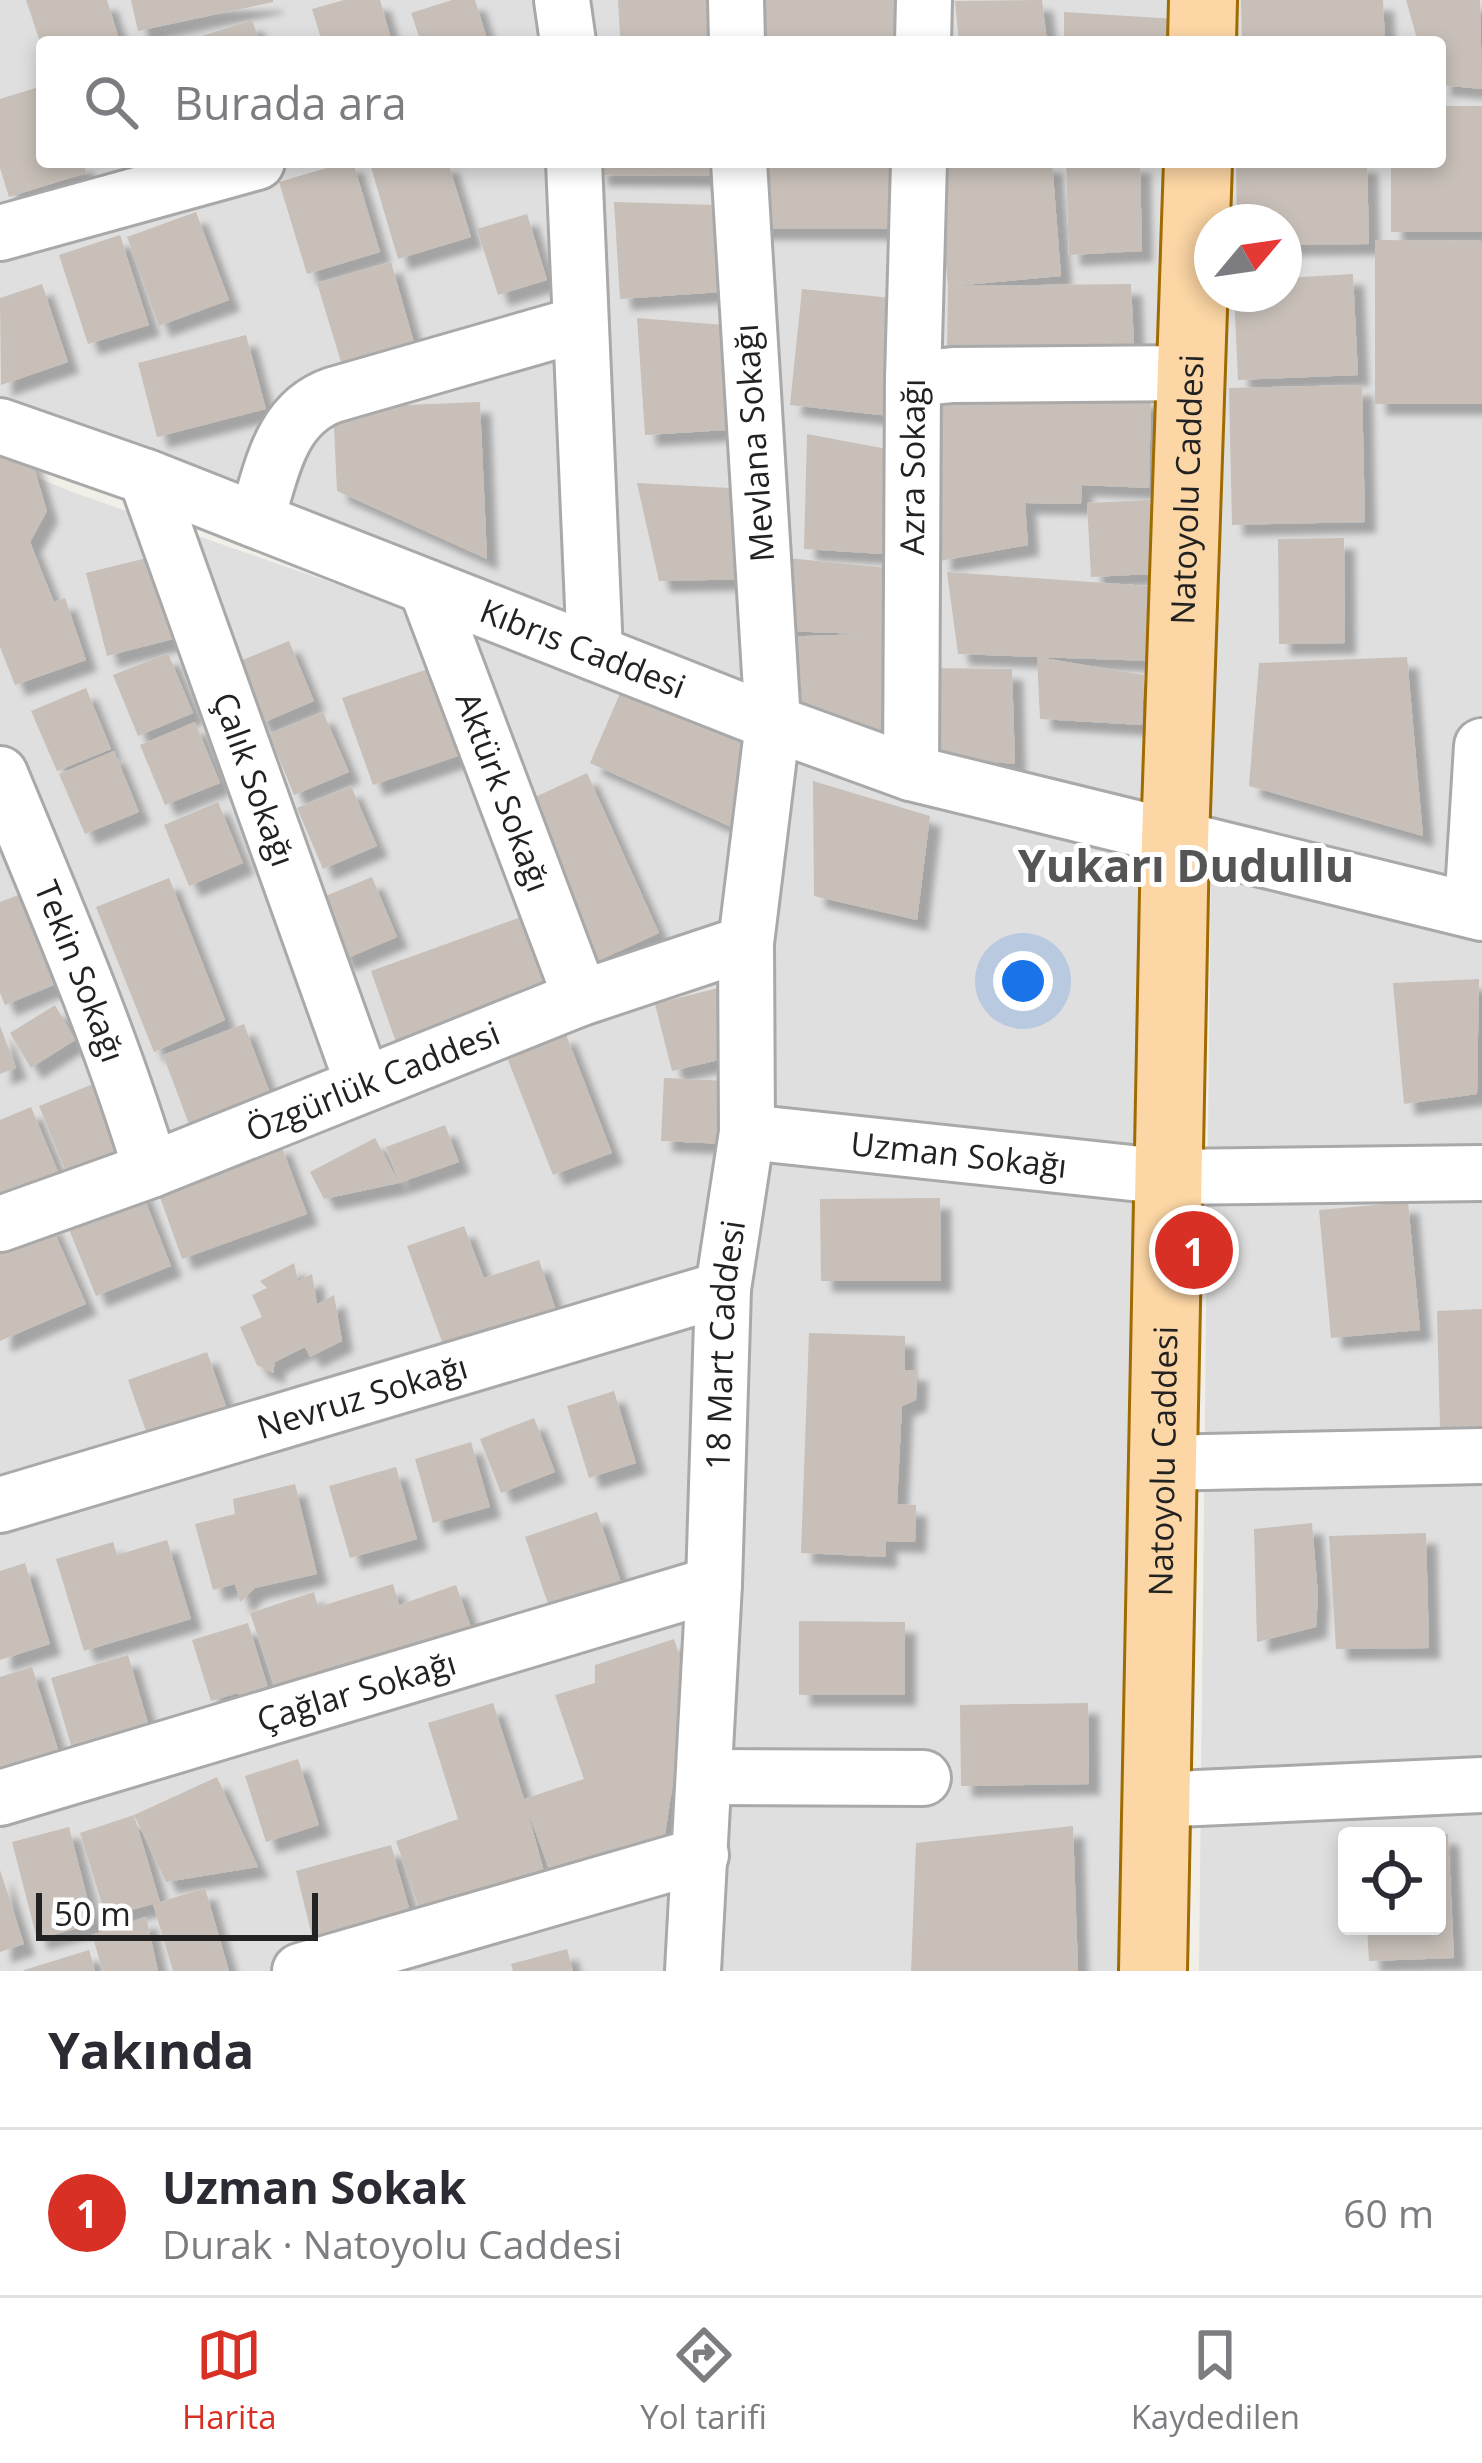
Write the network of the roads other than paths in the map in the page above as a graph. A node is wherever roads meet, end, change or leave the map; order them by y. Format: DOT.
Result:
graph roads {
  1 [pos="562,0"];
  2 [pos="736,0"];
  3 [pos="924,0"];
  4 [pos="1203,0"];
  5 [pos="567,36"];
  6 [pos="737,36"];
  7 [pos="923,36"];
  8 [pos="1202,36"];
  9 [pos="235,168"];
  10 [pos="574,168"];
  11 [pos="739,168"];
  12 [pos="920,168"];
  13 [pos="1198,168"];
  14 [pos="0,233"];
  15 [pos="580,324"];
  16 [pos="1192,373"];
  17 [pos="913,379"];
  18 [pos="0,426"];
  19 [pos="146,477"];
  20 [pos="256,520"];
  21 [pos="426,587"];
  22 [pos="595,653"];
  23 [pos="773,723"];
  24 [pos="1482,746"];
  25 [pos="911,772"];
  26 [pos="0,774"];
  27 [pos="1175,841"];
  28 [pos="1477,912"];
  29 [pos="746,943"];
  30 [pos="581,998"];
  31 [pos="364,1084"];
  32 [pos="747,1132"];
  33 [pos="151,1170"];
  34 [pos="1482,1173"];
  35 [pos="1168,1177"];
  36 [pos="0,1224"];
  37 [pos="723,1289"];
  38 [pos="1482,1456"];
  39 [pos="1161,1463"];
  40 [pos="0,1505"];
  41 [pos="714,1584"];
  42 [pos="705,1777"];
  43 [pos="923,1778"];
  44 [pos="1482,1785"];
  45 [pos="0,1798"];
  46 [pos="1154,1800"];
  47 [pos="701,1855"];
  48 [pos="300,1971"];
  49 [pos="693,1971"];
  50 [pos="1153,1971"];
  1 -- 5 [label="street"];
  2 -- 6 [label="street"];
  3 -- 7 [label="street"];
  4 -- 8 [label="main road"];
  9 -- 14 [label="street"];
  10 -- 15 [label="street"];
  11 -- 23 [label="street, Mevlana Sokağı"];
  12 -- 17 [label="street, Azra Sokağı"];
  13 -- 16 [label="main road, Natoyolu Caddesi"];
  15 -- 20 [label="street"];
  15 -- 22 [label="street"];
  16 -- 17 [label="street"];
  16 -- 27 [label="main road, Natoyolu Caddesi"];
  17 -- 25 [label="street, Azra Sokağı"];
  18 -- 19 [label="street, Kıbrıs Caddesi"];
  19 -- 20 [label="street, Kıbrıs Caddesi"];
  19 -- 31 [label="street, Çalık Sokağı"];
  20 -- 21 [label="street, Kıbrıs Caddesi"];
  21 -- 22 [label="street, Kıbrıs Caddesi"];
  21 -- 30 [label="street, Aktürk Sokağı"];
  22 -- 23 [label="street, Kıbrıs Caddesi"];
  23 -- 25 [label="street, Kıbrıs Caddesi"];
  23 -- 29 [label="street, 18 Mart Caddesi"];
  24 -- 28 [label="street"];
  25 -- 27 [label="street, Kıbrıs Caddesi"];
  26 -- 33 [label="street, Tekin Sokağı"];
  27 -- 28 [label="street, Kıbrıs Caddesi"];
  27 -- 35 [label="main road, Natoyolu Caddesi"];
  29 -- 30 [label="street, Özgürlük Caddesi"];
  29 -- 32 [label="street, 18 Mart Caddesi"];
  30 -- 31 [label="street, Özgürlük Caddesi"];
  31 -- 33 [label="street, Özgürlük Caddesi"];
  32 -- 35 [label="street, Uzman Sokağı"];
  32 -- 37 [label="street, 18 Mart Caddesi"];
  33 -- 36 [label="street, Özgürlük Caddesi"];
  34 -- 35 [label="street, Uzman Sokağı"];
  35 -- 39 [label="main road, Natoyolu Caddesi"];
  37 -- 40 [label="street, Nevruz Sokağı"];
  37 -- 41 [label="street, 18 Mart Caddesi"];
  38 -- 39 [label="street"];
  39 -- 46 [label="main road, Natoyolu Caddesi"];
  41 -- 42 [label="street, 18 Mart Caddesi"];
  41 -- 45 [label="street, Çağlar Sokağı"];
  42 -- 43 [label="street"];
  42 -- 47 [label="street, 18 Mart Caddesi"];
  44 -- 46 [label="street"];
  46 -- 50 [label="main road, Natoyolu Caddesi"];
  47 -- 48 [label="street"];
  47 -- 49 [label="street, 18 Mart Caddesi"];
}
